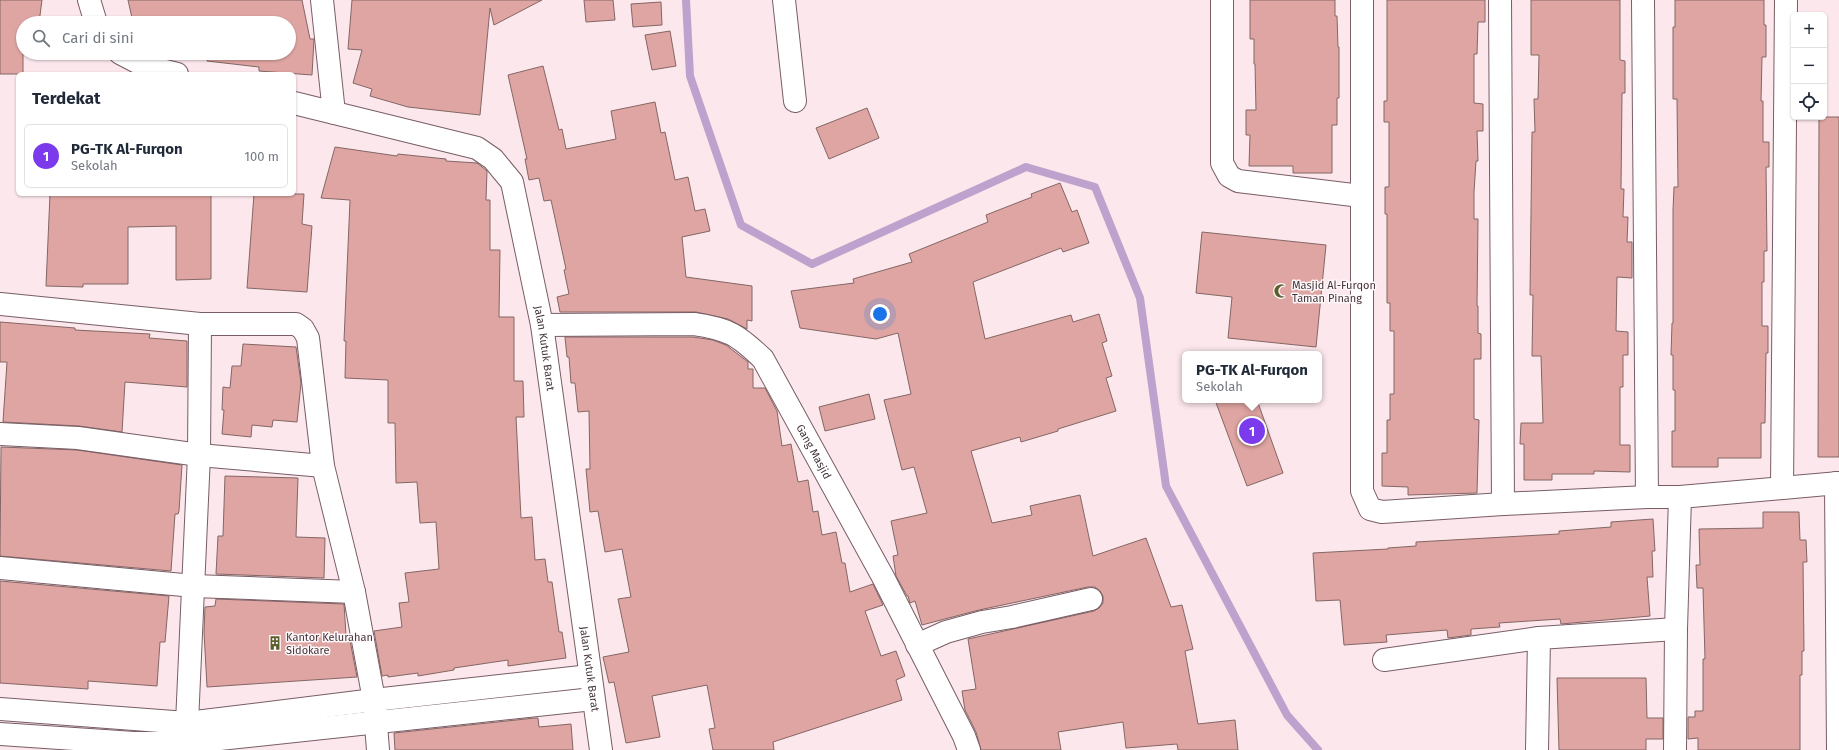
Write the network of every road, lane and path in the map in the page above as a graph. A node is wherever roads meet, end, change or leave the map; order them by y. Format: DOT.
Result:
graph roads {
  1 [pos="89,0"];
  2 [pos="322,0"];
  3 [pos="784,0"];
  4 [pos="1222,0"];
  5 [pos="1362,0"];
  6 [pos="1500,0"];
  7 [pos="1643,0"];
  8 [pos="1786,0"];
  9 [pos="94,16"];
  10 [pos="133,60"];
  11 [pos="169,72"];
  12 [pos="795,101"];
  13 [pos="296,104"];
  14 [pos="334,113"];
  15 [pos="1361,196"];
  16 [pos="0,304"];
  17 [pos="200,324"];
  18 [pos="542,325"];
  19 [pos="0,434"];
  20 [pos="199,455"];
  21 [pos="323,466"];
  22 [pos="1837,483"];
  23 [pos="1782,488"];
  24 [pos="1647,496"];
  25 [pos="1680,497"];
  26 [pos="1503,504"];
  27 [pos="0,568"];
  28 [pos="194,586"];
  29 [pos="354,592"];
  30 [pos="1091,599"];
  31 [pos="1676,629"];
  32 [pos="1539,638"];
  33 [pos="917,645"];
  34 [pos="1384,660"];
  35 [pos="590,676"];
  36 [pos="593,699"];
  37 [pos="374,700"];
  38 [pos="0,709"];
  39 [pos="375,722"];
  40 [pos="0,734"];
  41 [pos="184,739"];
  42 [pos="378,750"];
  43 [pos="601,750"];
  44 [pos="969,750"];
  45 [pos="1537,750"];
  46 [pos="1675,750"];
  47 [pos="1838,750"];
  1 -- 9 [label="street"];
  2 -- 14 [label="street"];
  3 -- 12 [label="street"];
  4 -- 15 [label="street"];
  5 -- 15 [label="street"];
  6 -- 26 [label="street"];
  7 -- 24 [label="street"];
  8 -- 23 [label="street"];
  10 -- 11 [label="street"];
  13 -- 14 [label="street, Jalan Kutuk Barat"];
  14 -- 18 [label="street, Jalan Kutuk Barat"];
  15 -- 26 [label="street"];
  16 -- 17 [label="street"];
  17 -- 20 [label="street"];
  17 -- 21 [label="street"];
  18 -- 33 [label="street, Gang Masjid"];
  18 -- 35 [label="street, Jalan Kutuk Barat"];
  19 -- 20 [label="street"];
  20 -- 21 [label="street"];
  20 -- 28 [label="street"];
  21 -- 29 [label="street"];
  22 -- 23 [label="street"];
  22 -- 47 [label="street"];
  23 -- 25 [label="street"];
  24 -- 25 [label="street"];
  24 -- 26 [label="street"];
  25 -- 31 [label="street"];
  27 -- 28 [label="street"];
  28 -- 29 [label="street"];
  28 -- 41 [label="street"];
  29 -- 37 [label="street"];
  30 -- 33 [label="street"];
  31 -- 32 [label="street"];
  31 -- 46 [label="street"];
  32 -- 34 [label="street"];
  32 -- 45 [label="street"];
  33 -- 44 [label="street, Gang Masjid"];
  35 -- 36 [label="street, Jalan Kutuk Barat"];
  35 -- 37 [label="street"];
  36 -- 39 [label="street"];
  36 -- 43 [label="street, Jalan Kutuk Barat"];
  37 -- 39 [label="street"];
  37 -- 41 [label="street"];
  38 -- 41 [label="street"];
  39 -- 41 [label="street"];
  39 -- 42 [label="street"];
  40 -- 41 [label="street"];
}
